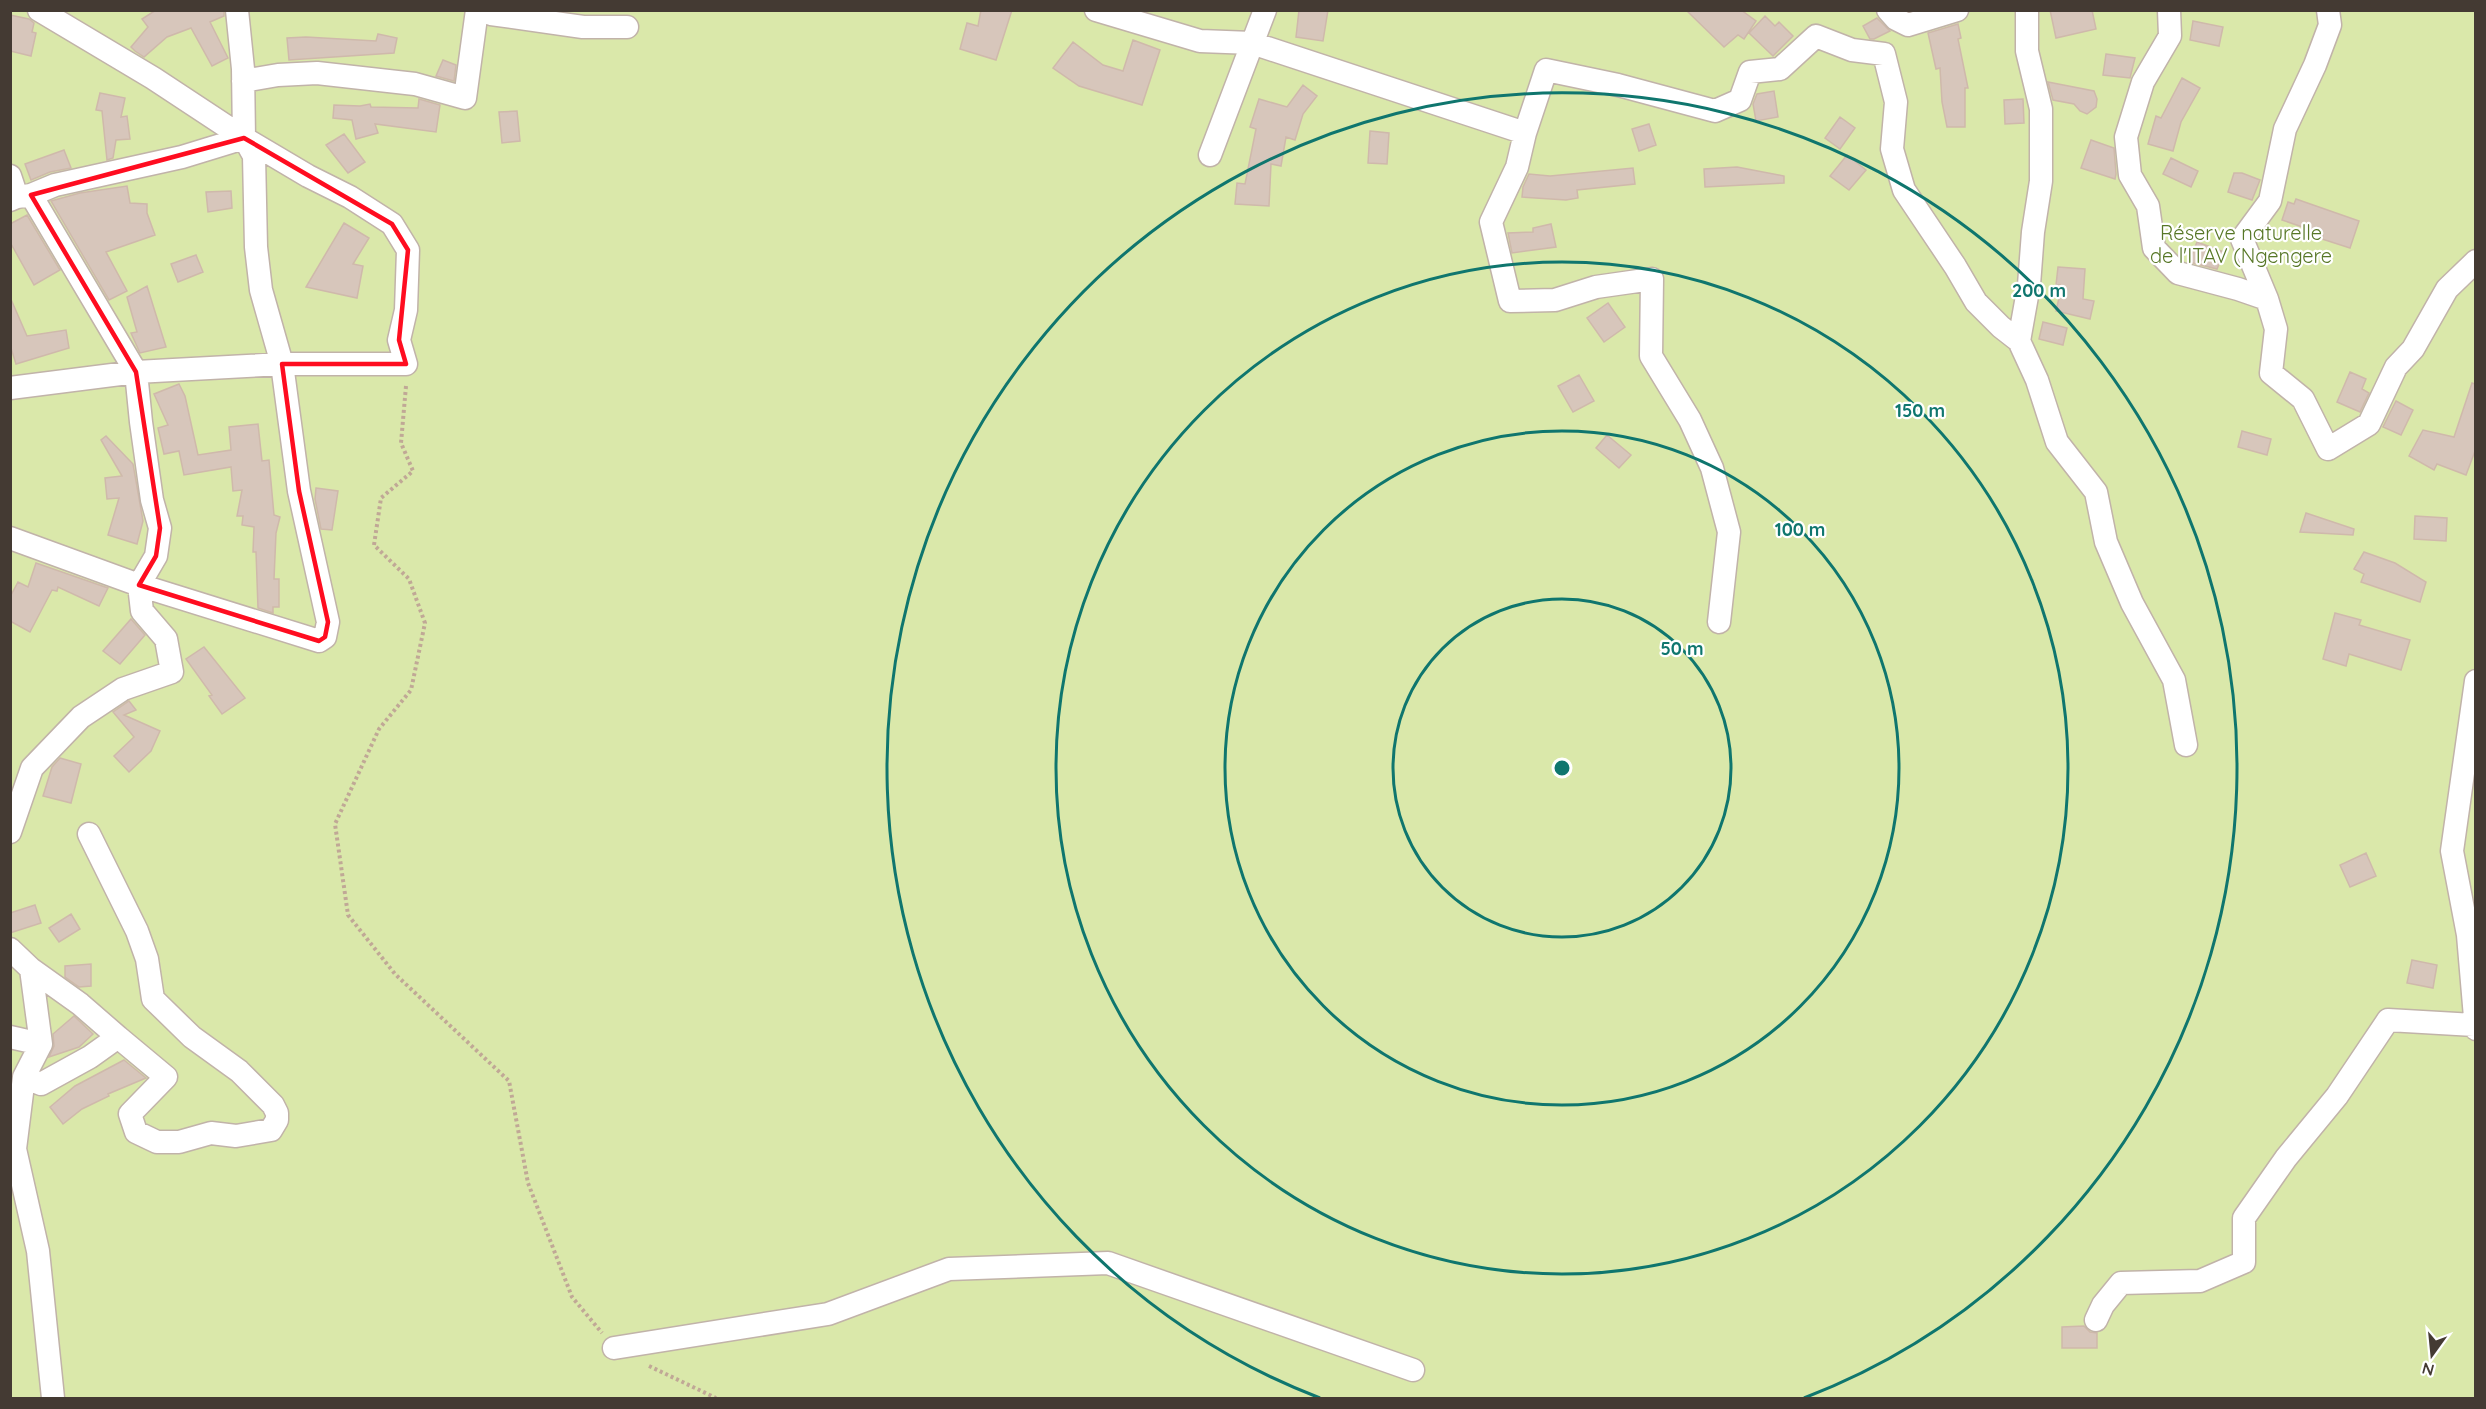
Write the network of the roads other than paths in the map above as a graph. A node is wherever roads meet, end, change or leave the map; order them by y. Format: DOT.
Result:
graph roads {
  1 [pos="39,10"];
  2 [pos="237,10"];
  3 [pos="477,10"];
  4 [pos="489,10"];
  5 [pos="1096,10"];
  6 [pos="1265,10"];
  7 [pos="1888,10"];
  8 [pos="1957,10"];
  9 [pos="2027,10"];
  10 [pos="2169,10"];
  11 [pos="2328,10"];
  12 [pos="627,27"];
  13 [pos="1252,43"];
  14 [pos="243,81"];
  15 [pos="1525,133"];
  16 [pos="244,138"];
  17 [pos="1210,155"];
  18 [pos="17,192"];
  19 [pos="2475,261"];
  20 [pos="2267,299"];
  21 [pos="2019,341"];
  22 [pos="282,364"];
  23 [pos="136,372"];
  24 [pos="10,388"];
  25 [pos="10,538"];
  26 [pos="139,585"];
  27 [pos="1719,622"];
  28 [pos="2475,681"];
  29 [pos="2186,745"];
  30 [pos="10,832"];
  31 [pos="89,834"];
  32 [pos="10,949"];
  33 [pos="31,969"];
  34 [pos="2475,1027"];
  35 [pos="10,1037"];
  36 [pos="118,1037"];
  37 [pos="41,1044"];
  38 [pos="24,1077"];
  39 [pos="2096,1320"];
  40 [pos="614,1348"];
  41 [pos="1413,1370"];
  42 [pos="53,1398"];
  1 -- 16 [label="street"];
  2 -- 14 [label="street"];
  3 -- 14 [label="street"];
  4 -- 12 [label="street"];
  5 -- 13 [label="street"];
  6 -- 13 [label="street"];
  7 -- 8 [label="street"];
  9 -- 21 [label="street"];
  10 -- 20 [label="street"];
  11 -- 20 [label="street"];
  13 -- 15 [label="street"];
  13 -- 17 [label="street"];
  14 -- 16 [label="street"];
  15 -- 21 [label="street"];
  15 -- 27 [label="street"];
  16 -- 18 [label="street"];
  16 -- 22 [label="street"];
  16 -- 22 [label="street"];
  18 -- 23 [label="street"];
  19 -- 20 [label="street"];
  21 -- 29 [label="street"];
  22 -- 23 [label="street"];
  22 -- 26 [label="street"];
  23 -- 24 [label="street"];
  23 -- 26 [label="street"];
  25 -- 26 [label="street"];
  26 -- 30 [label="street"];
  28 -- 34 [label="street"];
  31 -- 36 [label="street"];
  32 -- 33 [label="street"];
  33 -- 36 [label="street"];
  33 -- 37 [label="street"];
  34 -- 39 [label="street"];
  35 -- 37 [label="street"];
  36 -- 38 [label="street"];
  37 -- 38 [label="street"];
  38 -- 42 [label="street"];
  40 -- 41 [label="street"];
}
